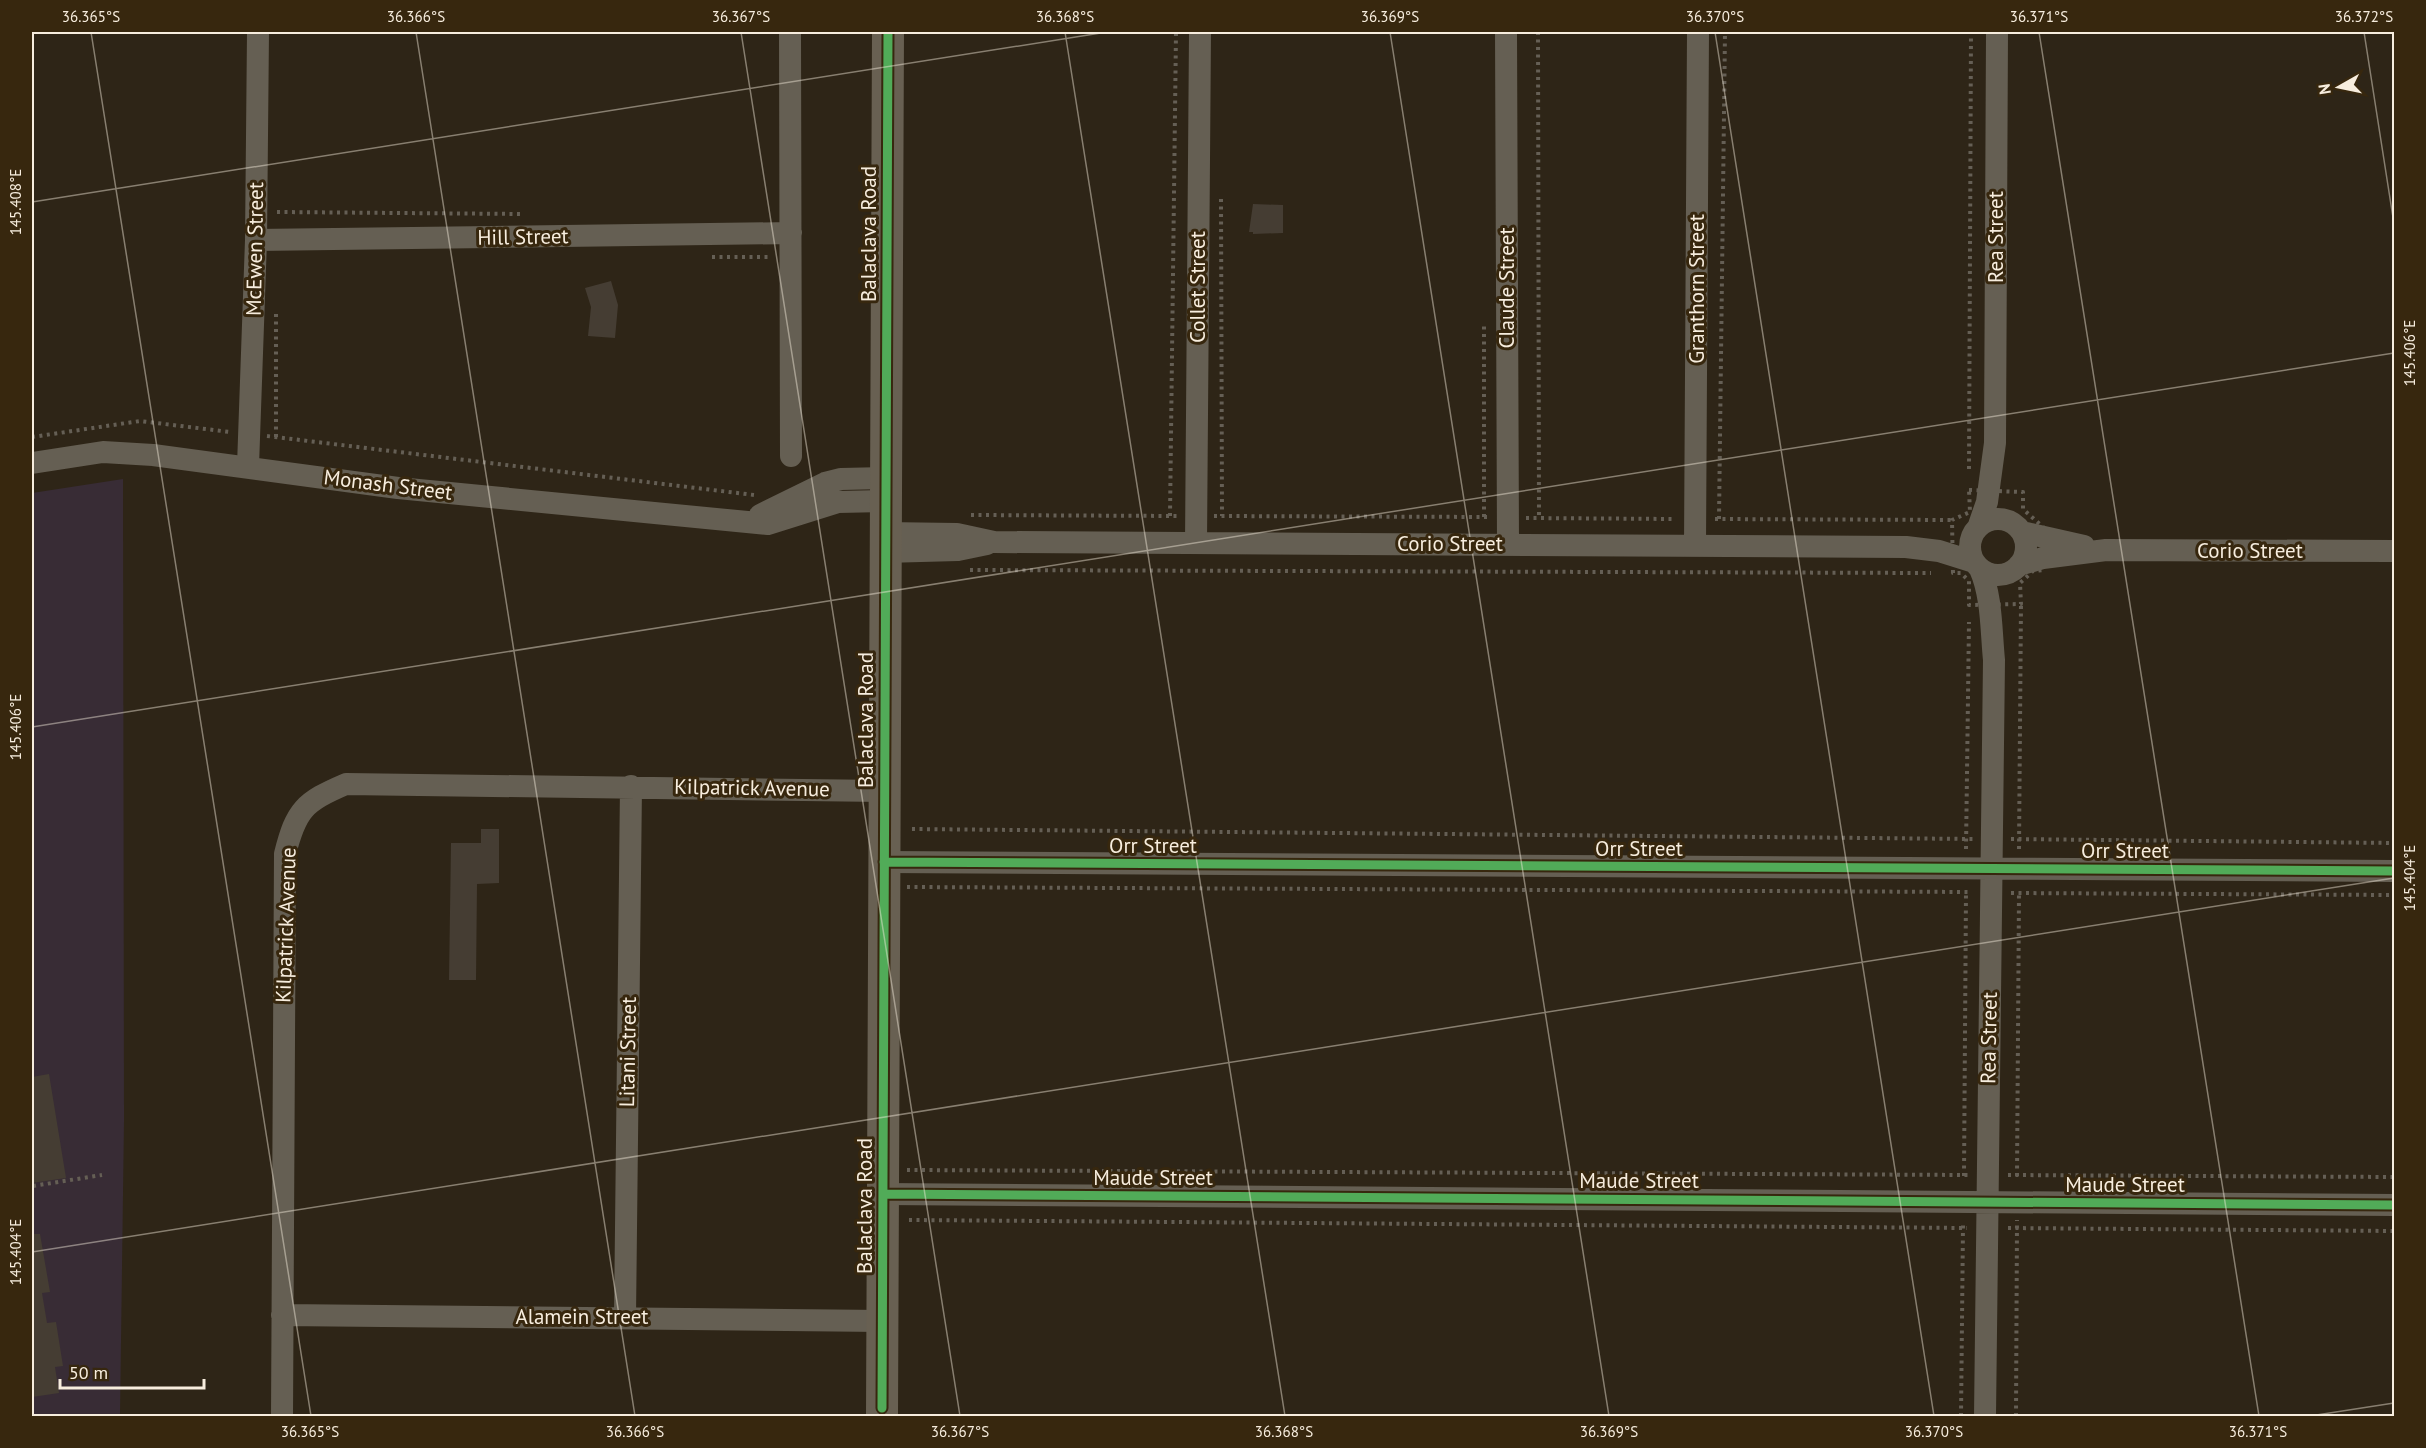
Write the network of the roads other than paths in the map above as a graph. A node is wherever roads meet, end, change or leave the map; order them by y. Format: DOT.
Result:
graph roads {
  1 [pos="258,32"];
  2 [pos="790,32"];
  3 [pos="888,32"];
  4 [pos="1200,32"];
  5 [pos="1506,32"];
  6 [pos="1698,32"];
  7 [pos="1997,32"];
  8 [pos="791,233"];
  9 [pos="256,240"];
  10 [pos="1995,443"];
  11 [pos="791,456"];
  12 [pos="32,463"];
  13 [pos="248,466"];
  14 [pos="885,490"];
  15 [pos="2016,526"];
  16 [pos="1976,528"];
  17 [pos="884,542"];
  18 [pos="1196,543"];
  19 [pos="1508,545"];
  20 [pos="1695,546"];
  21 [pos="1906,547"];
  22 [pos="2106,550"];
  23 [pos="2394,552"];
  24 [pos="1977,566"];
  25 [pos="2016,568"];
  26 [pos="1994,660"];
  27 [pos="631,786"];
  28 [pos="884,790"];
  29 [pos="884,862"];
  30 [pos="1992,869"];
  31 [pos="2394,871"];
  32 [pos="883,1194"];
  33 [pos="1986,1202"];
  34 [pos="2394,1205"];
  35 [pos="282,1315"];
  36 [pos="625,1317"];
  37 [pos="882,1321"];
  38 [pos="882,1412"];
  39 [pos="282,1416"];
  40 [pos="1984,1416"];
  1 -- 9 [label="street, McEwen Street"];
  2 -- 8 [label="street"];
  3 -- 14 [label="main road, Balaclava Road"];
  4 -- 18 [label="street, Collet Street"];
  5 -- 19 [label="street, Claude Street"];
  6 -- 20 [label="street, Granthorn Street"];
  7 -- 10 [label="street, Rea Street"];
  8 -- 9 [label="street, Hill Street"];
  8 -- 11 [label="street"];
  9 -- 13 [label="street, McEwen Street"];
  10 -- 15 [label="street, Rea Street"];
  10 -- 16 [label="street, Rea Street"];
  12 -- 13 [label="street, Monash Street"];
  13 -- 14 [label="street, Monash Street"];
  14 -- 17 [label="main road, Balaclava Road"];
  15 -- 16 [label="street"];
  15 -- 22 [label="street, Corio Street"];
  15 -- 25 [label="street"];
  16 -- 21 [label="street, Corio Street"];
  16 -- 24 [label="street"];
  17 -- 18 [label="street, Corio Street"];
  17 -- 28 [label="main road, Balaclava Road"];
  18 -- 19 [label="street, Corio Street"];
  19 -- 20 [label="street, Corio Street"];
  20 -- 21 [label="street, Corio Street"];
  21 -- 24 [label="street, Corio Street"];
  22 -- 23 [label="street, Corio Street"];
  22 -- 25 [label="street, Corio Street"];
  24 -- 25 [label="street"];
  24 -- 26 [label="street, Rea Street"];
  25 -- 26 [label="street, Rea Street"];
  26 -- 30 [label="street, Rea Street"];
  27 -- 28 [label="street, Kilpatrick Avenue"];
  27 -- 35 [label="street, Kilpatrick Avenue"];
  27 -- 36 [label="street, Litani Street"];
  28 -- 29 [label="main road, Balaclava Road"];
  29 -- 30 [label="street, Orr Street"];
  29 -- 32 [label="main road, Balaclava Road"];
  30 -- 31 [label="street, Orr Street"];
  30 -- 33 [label="street, Rea Street"];
  32 -- 33 [label="street, Maude Street"];
  32 -- 37 [label="main road, Balaclava Road"];
  33 -- 34 [label="street, Maude Street"];
  33 -- 40 [label="street, Rea Street"];
  35 -- 36 [label="street, Alamein Street"];
  35 -- 39 [label="street, Kilpatrick Avenue"];
  36 -- 37 [label="street, Alamein Street"];
  37 -- 38 [label="main road, Balaclava Road"];
}
